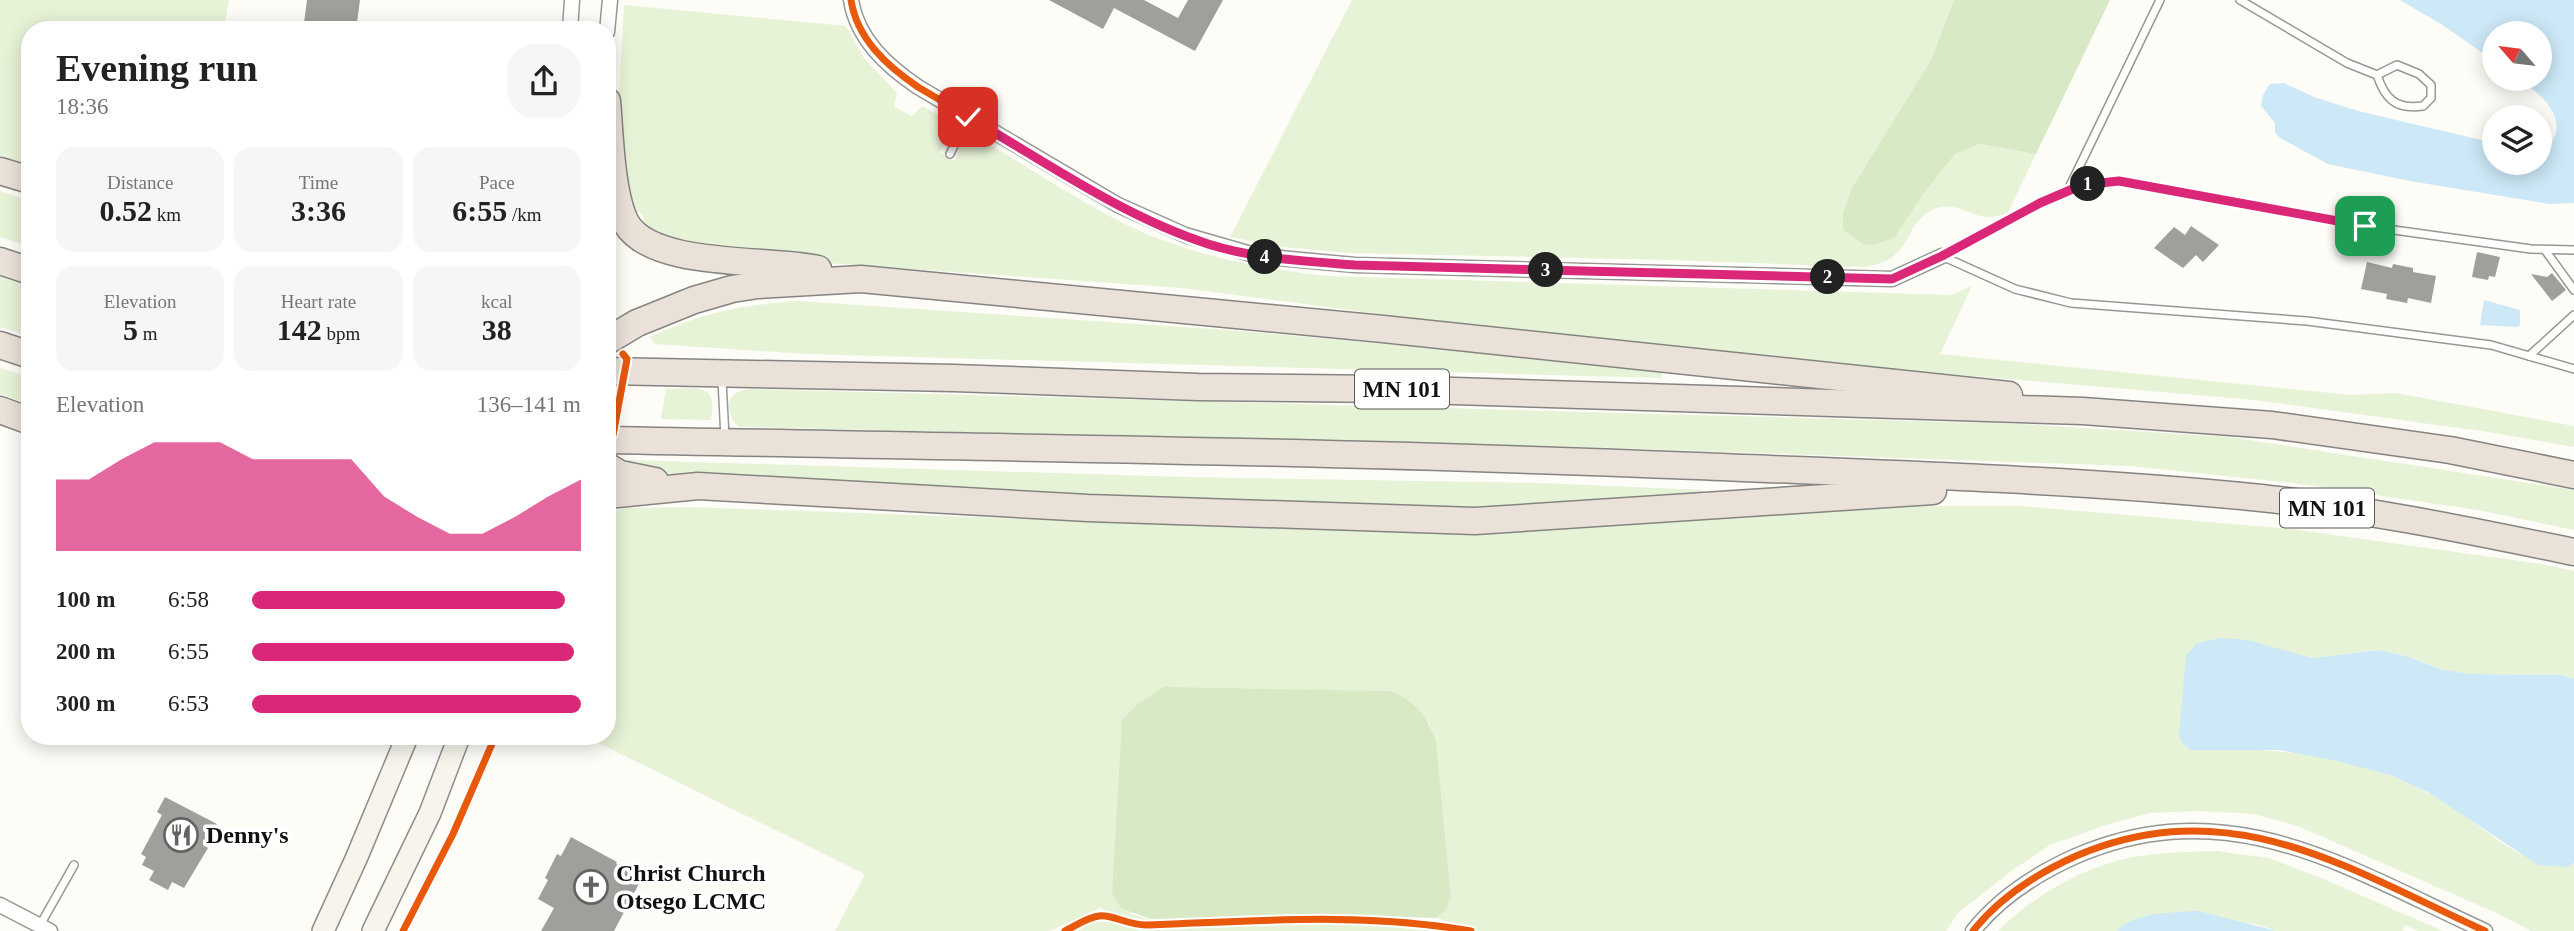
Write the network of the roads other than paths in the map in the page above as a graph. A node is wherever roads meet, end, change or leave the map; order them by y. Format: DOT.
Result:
graph roads {
  1 [pos="572,0"];
  2 [pos="610,0"];
  3 [pos="850,0"];
  4 [pos="2160,0"];
  5 [pos="2240,0"];
  6 [pos="571,21"];
  7 [pos="608,21"];
  8 [pos="2377,75"];
  9 [pos="968,117"];
  10 [pos="950,154"];
  11 [pos="0,171"];
  12 [pos="21,177"];
  13 [pos="616,180"];
  14 [pos="2068,191"];
  15 [pos="2545,250"];
  16 [pos="2574,250"];
  17 [pos="1942,256"];
  18 [pos="0,261"];
  19 [pos="21,268"];
  20 [pos="861,279"];
  21 [pos="2574,290"];
  22 [pos="2574,315"];
  23 [pos="616,336"];
  24 [pos="0,345"];
  25 [pos="21,352"];
  26 [pos="2529,356"];
  27 [pos="2574,369"];
  28 [pos="616,371"];
  29 [pos="722,375"];
  30 [pos="0,410"];
  31 [pos="2083,411"];
  32 [pos="21,418"];
  33 [pos="616,440"];
  34 [pos="725,442"];
  35 [pos="616,471"];
  36 [pos="2574,475"];
  37 [pos="2078,483"];
  38 [pos="698,486"];
  39 [pos="616,494"];
  40 [pos="2574,552"];
  41 [pos="404,745"];
  42 [pos="456,745"];
  43 [pos="74,865"];
  44 [pos="0,905"];
  45 [pos="42,929"];
  46 [pos="323,931"];
  47 [pos="373,931"];
  48 [pos="1973,931"];
  49 [pos="2484,931"];
  1 -- 6 [label="street"];
  2 -- 7 [label="street"];
  3 -- 9 [label="street"];
  4 -- 14 [label="lane"];
  5 -- 8 [label="lane"];
  8 -- 8 [label="lane"];
  9 -- 10 [label="lane"];
  9 -- 17 [label="street"];
  11 -- 12 [label="highway"];
  13 -- 20 [label="highway"];
  14 -- 15 [label="lane"];
  14 -- 17 [label="lane"];
  15 -- 16 [label="lane"];
  15 -- 21 [label="lane"];
  17 -- 26 [label="lane"];
  18 -- 19 [label="highway"];
  20 -- 23 [label="highway"];
  20 -- 31 [label="highway"];
  22 -- 26 [label="lane"];
  24 -- 25 [label="highway"];
  26 -- 27 [label="lane"];
  28 -- 29 [label="highway, MN 101"];
  29 -- 31 [label="highway, MN 101"];
  29 -- 34 [label="lane"];
  30 -- 32 [label="highway"];
  31 -- 36 [label="highway, MN 101"];
  33 -- 34 [label="highway, MN 101"];
  34 -- 37 [label="highway, MN 101"];
  35 -- 38 [label="highway"];
  37 -- 38 [label="highway"];
  37 -- 40 [label="highway, MN 101"];
  38 -- 39 [label="highway"];
  41 -- 46 [label="main road"];
  42 -- 47 [label="main road"];
  43 -- 45 [label="lane"];
  44 -- 45 [label="street"];
  48 -- 49 [label="street"];
}
